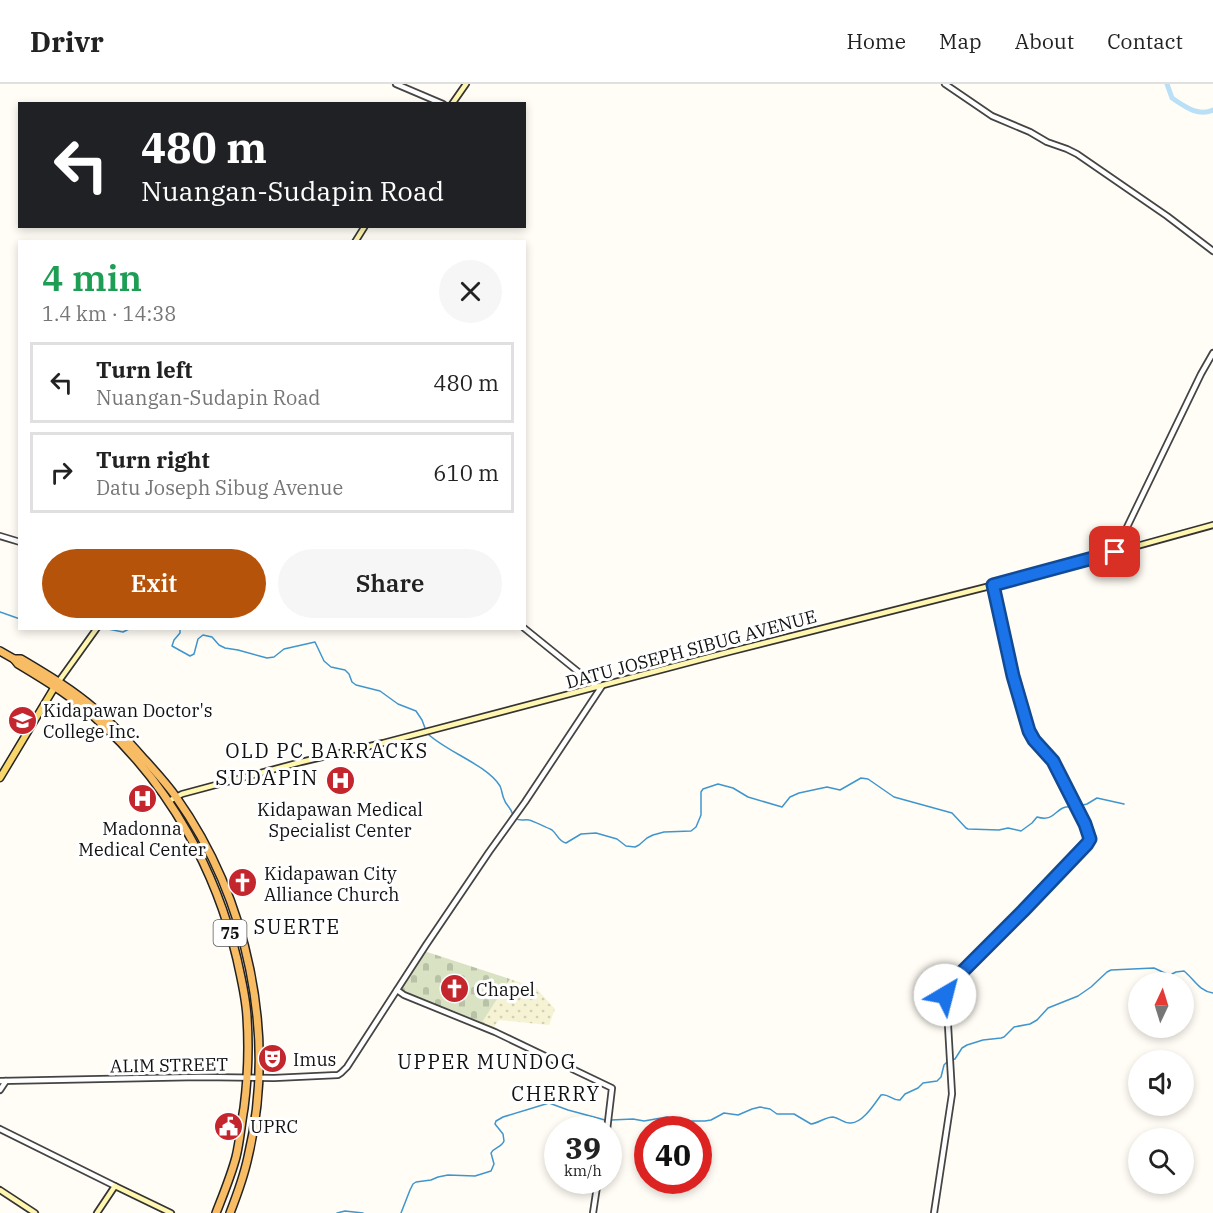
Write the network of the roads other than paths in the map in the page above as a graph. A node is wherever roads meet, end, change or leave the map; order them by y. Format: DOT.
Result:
graph roads {
  1 [pos="396,84"];
  2 [pos="466,84"];
  3 [pos="945,84"];
  4 [pos="438,102"];
  5 [pos="453,102"];
  6 [pos="1213,250"];
  7 [pos="1213,353"];
  8 [pos="1213,525"];
  9 [pos="0,536"];
  10 [pos="18,541"];
  11 [pos="1115,552"];
  12 [pos="993,585"];
  13 [pos="96,630"];
  14 [pos="526,630"];
  15 [pos="0,651"];
  16 [pos="57,684"];
  17 [pos="599,686"];
  18 [pos="104,721"];
  19 [pos="0,778"];
  20 [pos="176,796"];
  21 [pos="169,801"];
  22 [pos="397,990"];
  23 [pos="247,1078"];
  24 [pos="258,1078"];
  25 [pos="3,1081"];
  26 [pos="0,1090"];
  27 [pos="609,1116"];
  28 [pos="0,1129"];
  29 [pos="236,1155"];
  30 [pos="248,1158"];
  31 [pos="115,1186"];
  32 [pos="0,1190"];
  33 [pos="596,1194"];
  34 [pos="35,1213"];
  35 [pos="97,1213"];
  36 [pos="171,1213"];
  37 [pos="216,1213"];
  38 [pos="230,1213"];
  39 [pos="593,1213"];
  40 [pos="934,1213"];
  1 -- 4 [label="street"];
  2 -- 5 [label="main road"];
  3 -- 6 [label="street"];
  7 -- 11 [label="street"];
  8 -- 11 [label="main road, DATU JOSEPH SIBUG AVENUE"];
  9 -- 10 [label="street"];
  11 -- 12 [label="main road, DATU JOSEPH SIBUG AVENUE"];
  12 -- 17 [label="main road, DATU JOSEPH SIBUG AVENUE"];
  12 -- 40 [label="street"];
  13 -- 16 [label="main road"];
  14 -- 17 [label="street"];
  15 -- 16 [label="highway, 75"];
  16 -- 18 [label="highway, 75"];
  16 -- 19 [label="main road"];
  17 -- 20 [label="main road, DATU JOSEPH SIBUG AVENUE"];
  17 -- 22 [label="street"];
  18 -- 20 [label="highway, 75"];
  18 -- 21 [label="highway, 75"];
  20 -- 21 [label="main road"];
  20 -- 24 [label="highway, 75"];
  21 -- 23 [label="highway, 75"];
  22 -- 24 [label="street, ALIM STREET"];
  22 -- 27 [label="street"];
  23 -- 24 [label="street, ALIM STREET"];
  23 -- 25 [label="street, ALIM STREET"];
  23 -- 29 [label="highway, 75"];
  24 -- 30 [label="highway, 75"];
  25 -- 26 [label="street"];
  28 -- 31 [label="street"];
  29 -- 30 [label="highway"];
  29 -- 37 [label="highway, 75"];
  30 -- 38 [label="highway, 75"];
  31 -- 35 [label="main road"];
  31 -- 36 [label="main road"];
  32 -- 34 [label="main road"];
  33 -- 39 [label="street"];
}
